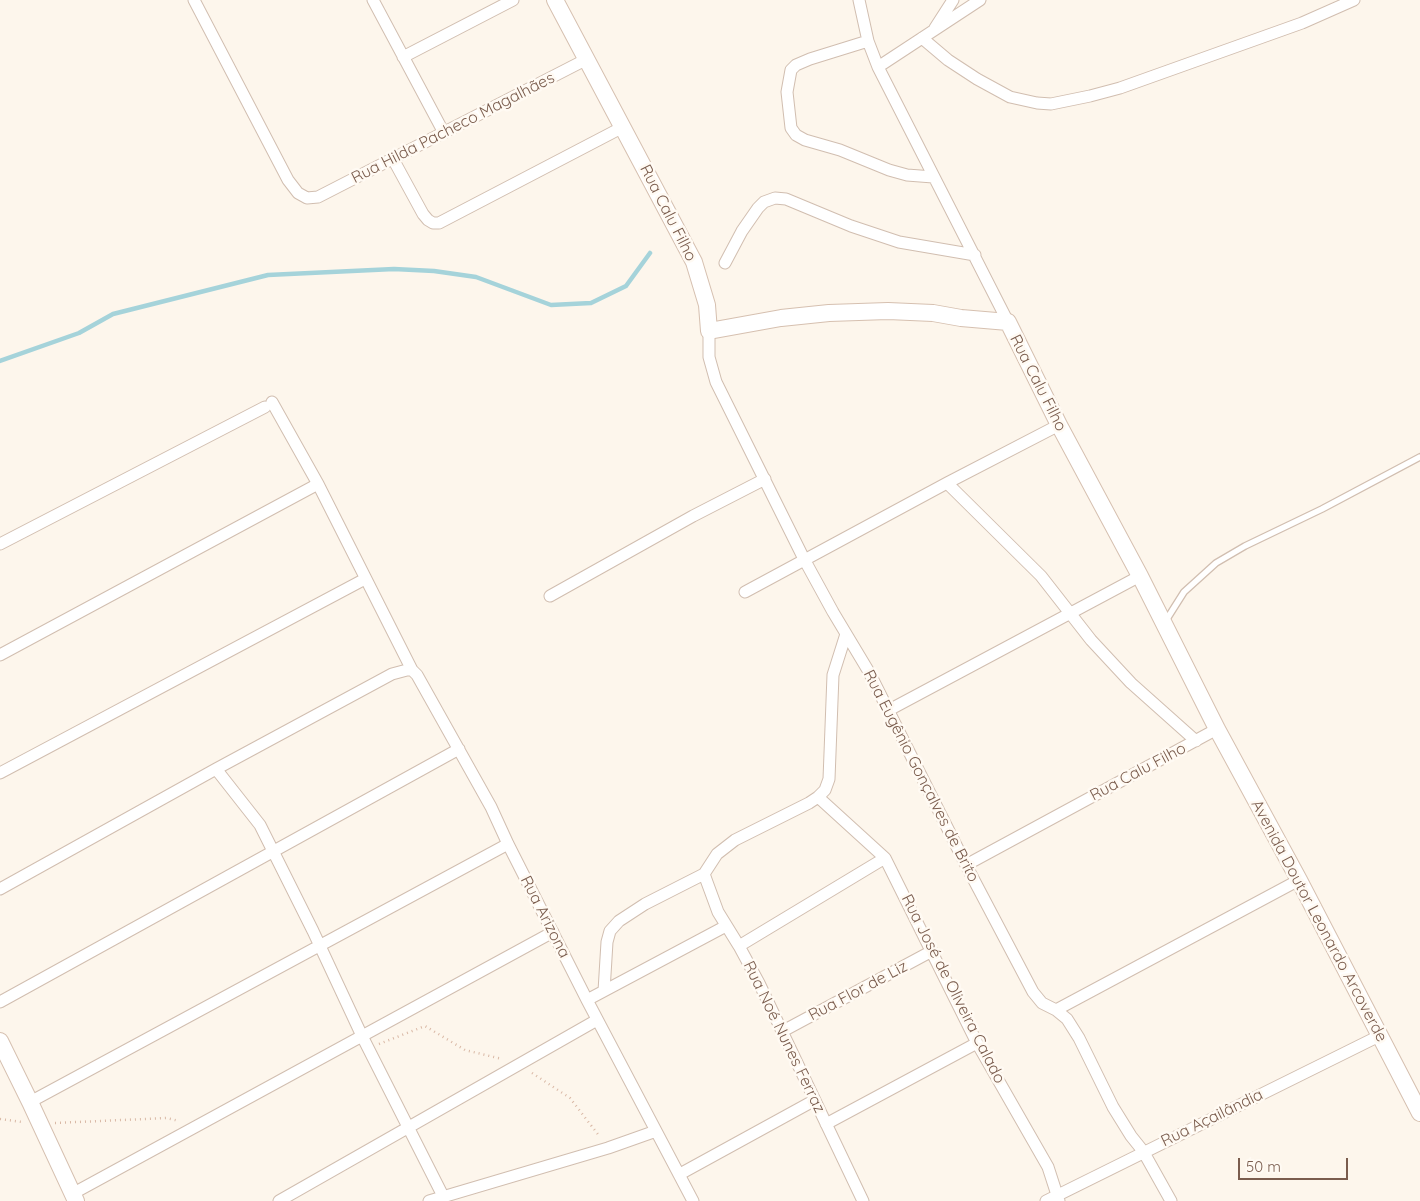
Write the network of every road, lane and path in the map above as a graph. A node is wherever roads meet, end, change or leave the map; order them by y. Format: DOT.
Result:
graph roads {
  1 [pos="194,0"];
  2 [pos="373,0"];
  3 [pos="513,0"];
  4 [pos="555,0"];
  5 [pos="858,0"];
  6 [pos="953,0"];
  7 [pos="980,0"];
  8 [pos="1354,0"];
  9 [pos="932,31"];
  10 [pos="922,38"];
  11 [pos="868,41"];
  12 [pos="403,57"];
  13 [pos="588,59"];
  14 [pos="878,67"];
  15 [pos="623,127"];
  16 [pos="444,133"];
  17 [pos="393,160"];
  18 [pos="933,177"];
  19 [pos="975,255"];
  20 [pos="725,263"];
  21 [pos="1008,322"];
  22 [pos="709,330"];
  23 [pos="1059,425"];
  24 [pos="1420,457"];
  25 [pos="765,478"];
  26 [pos="948,483"];
  27 [pos="318,484"];
  28 [pos="0,544"];
  29 [pos="804,559"];
  30 [pos="1140,576"];
  31 [pos="365,579"];
  32 [pos="745,592"];
  33 [pos="550,596"];
  34 [pos="1070,612"];
  35 [pos="1163,623"];
  36 [pos="846,634"];
  37 [pos="0,655"];
  38 [pos="412,670"];
  39 [pos="889,710"];
  40 [pos="1217,729"];
  41 [pos="1196,741"];
  42 [pos="459,750"];
  43 [pos="216,768"];
  44 [pos="0,773"];
  45 [pos="821,794"];
  46 [pos="508,844"];
  47 [pos="274,852"];
  48 [pos="885,858"];
  49 [pos="966,866"];
  50 [pos="704,874"];
  51 [pos="1299,880"];
  52 [pos="0,889"];
  53 [pos="726,926"];
  54 [pos="553,932"];
  55 [pos="320,945"];
  56 [pos="739,946"];
  57 [pos="932,952"];
  58 [pos="604,991"];
  59 [pos="587,1000"];
  60 [pos="0,1002"];
  61 [pos="1056,1010"];
  62 [pos="597,1020"];
  63 [pos="783,1032"];
  64 [pos="362,1036"];
  65 [pos="1379,1036"];
  66 [pos="0,1041"];
  67 [pos="978,1043"];
  68 [pos="815,1100"];
  69 [pos="30,1102"];
  70 [pos="1420,1113"];
  71 [pos="0,1119"];
  72 [pos="40,1124"];
  73 [pos="826,1124"];
  74 [pos="198,1126"];
  75 [pos="409,1128"];
  76 [pos="656,1131"];
  77 [pos="1143,1152"];
  78 [pos="680,1174"];
  79 [pos="443,1196"];
  80 [pos="74,1197"];
  81 [pos="1058,1198"];
  82 [pos="279,1201"];
  83 [pos="429,1201"];
  84 [pos="693,1201"];
  85 [pos="863,1201"];
  86 [pos="1046,1201"];
  87 [pos="1171,1201"];
  1 -- 17 [label="street, Rua Hilda Pacheco Magalhães"];
  2 -- 12 [label="street"];
  3 -- 12 [label="street"];
  4 -- 13 [label="street, Rua Calu Filho"];
  5 -- 11 [label="street"];
  6 -- 9 [label="street"];
  7 -- 9 [label="street"];
  8 -- 10 [label="street"];
  9 -- 10 [label="street"];
  10 -- 14 [label="street"];
  11 -- 14 [label="street"];
  11 -- 18 [label="street"];
  12 -- 16 [label="street"];
  13 -- 15 [label="street, Rua Calu Filho"];
  13 -- 16 [label="street, Rua Hilda Pacheco Magalhães"];
  14 -- 18 [label="street"];
  15 -- 17 [label="street"];
  15 -- 22 [label="street, Rua Calu Filho"];
  16 -- 17 [label="street, Rua Hilda Pacheco Magalhães"];
  18 -- 19 [label="street"];
  19 -- 20 [label="street"];
  19 -- 21 [label="street"];
  21 -- 22 [label="street, Rua Calu Filho"];
  21 -- 23 [label="street, Rua Calu Filho"];
  22 -- 25 [label="street, Rua Eugênio Gonçalves de Brito"];
  23 -- 26 [label="street"];
  23 -- 30 [label="street, Rua Calu Filho"];
  24 -- 35 [label="lane"];
  25 -- 29 [label="street, Rua Eugênio Gonçalves de Brito"];
  25 -- 33 [label="street"];
  26 -- 29 [label="street"];
  26 -- 34 [label="street"];
  27 -- 28 [label="street, Rua Arizona"];
  27 -- 31 [label="street, Rua Arizona"];
  27 -- 37 [label="street"];
  29 -- 32 [label="street"];
  29 -- 36 [label="street, Rua Eugênio Gonçalves de Brito"];
  30 -- 34 [label="street"];
  30 -- 35 [label="street, Rua Calu Filho"];
  31 -- 38 [label="street, Rua Arizona"];
  31 -- 44 [label="street"];
  34 -- 39 [label="street"];
  34 -- 41 [label="street"];
  35 -- 40 [label="street, Rua Calu Filho"];
  36 -- 39 [label="street, Rua Eugênio Gonçalves de Brito"];
  36 -- 45 [label="street"];
  38 -- 42 [label="street, Rua Arizona"];
  38 -- 43 [label="street"];
  39 -- 49 [label="street, Rua Eugênio Gonçalves de Brito"];
  40 -- 41 [label="street, Rua Calu Filho"];
  40 -- 51 [label="street, Avenida Doutor Leonardo Arcoverde"];
  41 -- 49 [label="street, Rua Calu Filho"];
  42 -- 46 [label="street, Rua Arizona"];
  42 -- 47 [label="street"];
  43 -- 47 [label="street"];
  43 -- 52 [label="street"];
  45 -- 48 [label="street, Rua José de Oliveira Calado"];
  45 -- 50 [label="street"];
  46 -- 54 [label="street, Rua Arizona"];
  46 -- 55 [label="street"];
  47 -- 55 [label="street"];
  47 -- 60 [label="street"];
  48 -- 56 [label="street"];
  48 -- 57 [label="street, Rua José de Oliveira Calado"];
  49 -- 61 [label="street, Rua Eugênio Gonçalves de Brito"];
  50 -- 53 [label="street, Rua Noé Nunes Ferraz"];
  50 -- 58 [label="street"];
  51 -- 61 [label="street"];
  51 -- 65 [label="street, Avenida Doutor Leonardo Arcoverde"];
  53 -- 56 [label="street, Rua Noé Nunes Ferraz"];
  53 -- 58 [label="street"];
  54 -- 59 [label="street, Rua Arizona"];
  54 -- 64 [label="street"];
  55 -- 64 [label="street"];
  55 -- 69 [label="street"];
  56 -- 63 [label="street, Rua Noé Nunes Ferraz"];
  57 -- 63 [label="street, Rua Flor de Liz"];
  57 -- 67 [label="street, Rua José de Oliveira Calado"];
  58 -- 59 [label="street"];
  59 -- 62 [label="street, Rua Arizona"];
  61 -- 77 [label="street, Rua Eugênio Gonçalves de Brito"];
  62 -- 75 [label="street"];
  62 -- 76 [label="street, Rua Arizona"];
  63 -- 68 [label="street, Rua Noé Nunes Ferraz"];
  64 -- 74 [label="street"];
  64 -- 75 [label="street"];
  65 -- 70 [label="street, Avenida Doutor Leonardo Arcoverde"];
  65 -- 77 [label="street, Rua Açailândia"];
  66 -- 69 [label="street"];
  67 -- 73 [label="street"];
  67 -- 81 [label="street, Rua José de Oliveira Calado"];
  68 -- 73 [label="street, Rua Noé Nunes Ferraz"];
  68 -- 78 [label="street"];
  69 -- 72 [label="street"];
  71 -- 72 [label="path"];
  72 -- 74 [label="path"];
  72 -- 80 [label="street"];
  73 -- 85 [label="street, Rua Noé Nunes Ferraz"];
  74 -- 80 [label="street"];
  75 -- 79 [label="street"];
  75 -- 82 [label="street"];
  76 -- 78 [label="street, Rua Arizona"];
  76 -- 79 [label="street"];
  77 -- 81 [label="street, Rua Açailândia"];
  77 -- 87 [label="street, Rua Eugênio Gonçalves de Brito"];
  78 -- 84 [label="street, Rua Arizona"];
  79 -- 83 [label="street"];
  81 -- 86 [label="street, Rua Açailândia"];
}
